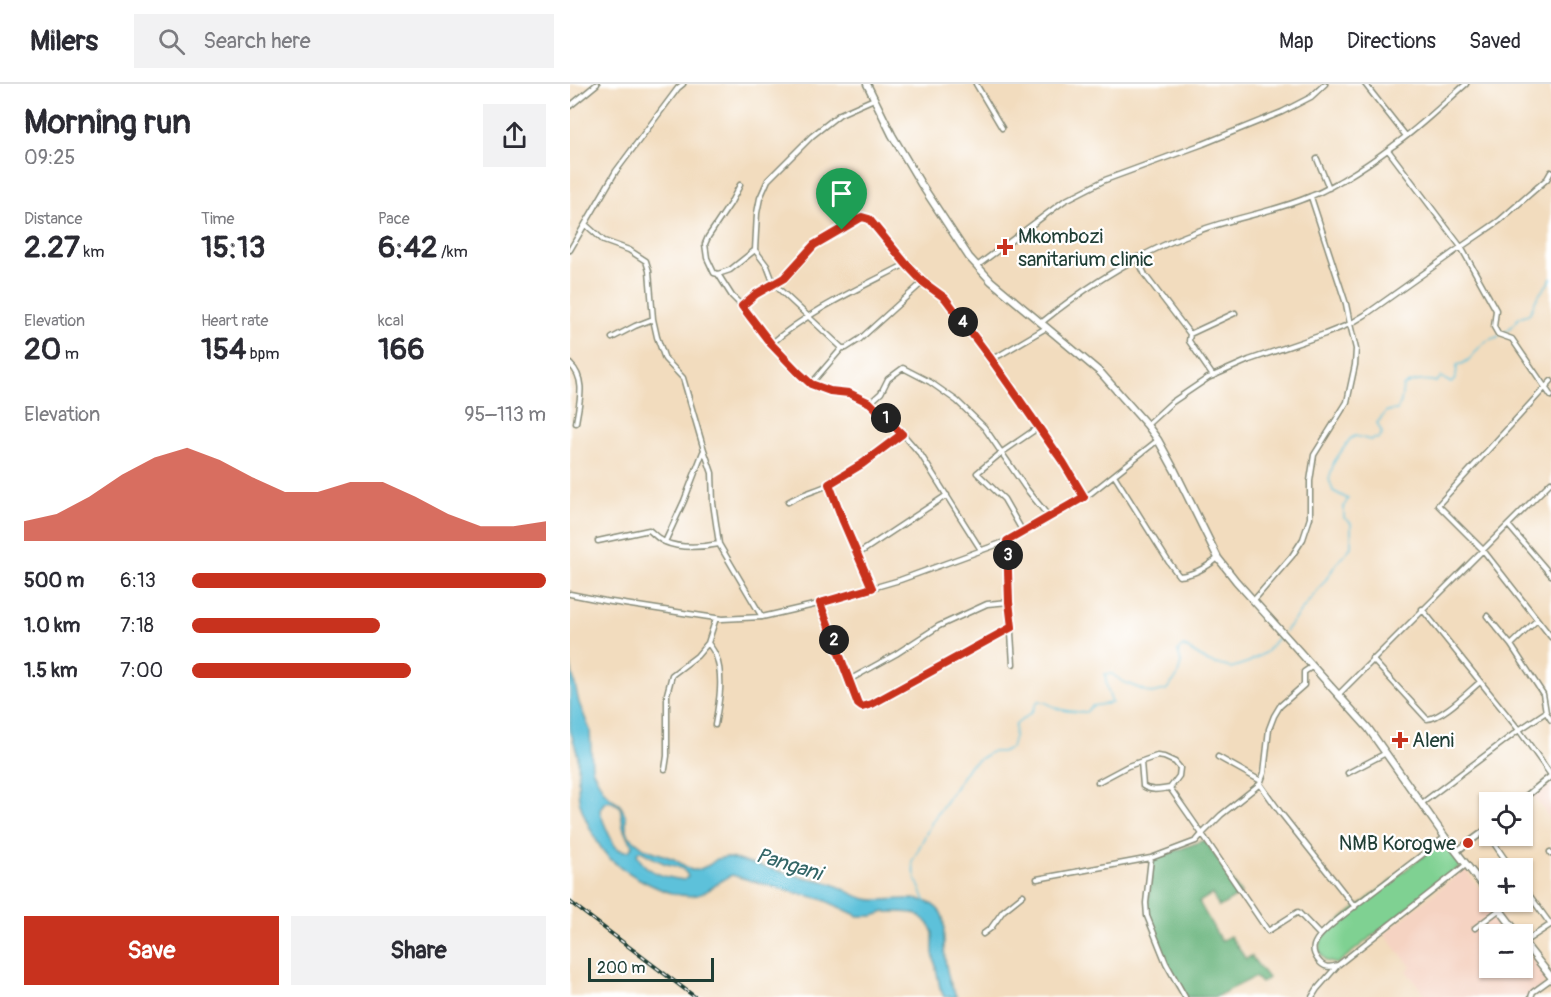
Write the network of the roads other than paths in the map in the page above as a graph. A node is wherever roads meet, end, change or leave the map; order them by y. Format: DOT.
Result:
graph roads {
  1 [pos="597,84"];
  2 [pos="683,84"];
  3 [pos="867,84"];
  4 [pos="976,84"];
  5 [pos="1325,84"];
  6 [pos="1365,84"];
  7 [pos="1466,84"];
  8 [pos="676,86"];
  9 [pos="874,99"];
  10 [pos="570,105"];
  11 [pos="1002,128"];
  12 [pos="1406,136"];
  13 [pos="1388,150"];
  14 [pos="1317,159"];
  15 [pos="1551,172"];
  16 [pos="740,185"];
  17 [pos="1329,188"];
  18 [pos="1311,197"];
  19 [pos="585,224"];
  20 [pos="1461,247"];
  21 [pos="570,249"];
  22 [pos="755,250"];
  23 [pos="1137,257"];
  24 [pos="906,264"];
  25 [pos="977,266"];
  26 [pos="718,274"];
  27 [pos="923,282"];
  28 [pos="775,284"];
  29 [pos="742,306"];
  30 [pos="1235,313"];
  31 [pos="809,316"];
  32 [pos="653,319"];
  33 [pos="1350,324"];
  34 [pos="1043,326"];
  35 [pos="1190,334"];
  36 [pos="612,338"];
  37 [pos="771,344"];
  38 [pos="843,348"];
  39 [pos="991,359"];
  40 [pos="570,364"];
  41 [pos="1213,376"];
  42 [pos="1551,381"];
  43 [pos="811,384"];
  44 [pos="1545,387"];
  45 [pos="1551,396"];
  46 [pos="870,403"];
  47 [pos="576,423"];
  48 [pos="1147,424"];
  49 [pos="1039,427"];
  50 [pos="902,434"];
  51 [pos="1158,440"];
  52 [pos="704,450"];
  53 [pos="1001,453"];
  54 [pos="1114,475"];
  55 [pos="1551,482"];
  56 [pos="829,484"];
  57 [pos="947,495"];
  58 [pos="1084,497"];
  59 [pos="788,502"];
  60 [pos="1049,517"];
  61 [pos="1508,525"];
  62 [pos="1023,532"];
  63 [pos="598,541"];
  64 [pos="1007,541"];
  65 [pos="665,542"];
  66 [pos="719,544"];
  67 [pos="981,550"];
  68 [pos="1483,550"];
  69 [pos="858,554"];
  70 [pos="1218,558"];
  71 [pos="1551,574"];
  72 [pos="872,588"];
  73 [pos="570,594"];
  74 [pos="1254,600"];
  75 [pos="1009,602"];
  76 [pos="820,603"];
  77 [pos="1422,609"];
  78 [pos="1487,616"];
  79 [pos="762,617"];
  80 [pos="716,618"];
  81 [pos="1537,620"];
  82 [pos="1012,627"];
  83 [pos="1551,637"];
  84 [pos="708,643"];
  85 [pos="1511,645"];
  86 [pos="1372,659"];
  87 [pos="1013,664"];
  88 [pos="1313,666"];
  89 [pos="849,680"];
  90 [pos="1480,682"];
  91 [pos="1338,694"];
  92 [pos="1546,712"];
  93 [pos="1550,718"];
  94 [pos="715,725"];
  95 [pos="1519,730"];
  96 [pos="1386,753"];
  97 [pos="1218,757"];
  98 [pos="1142,762"];
  99 [pos="665,769"];
  100 [pos="1348,773"];
  101 [pos="1551,776"];
  102 [pos="1098,782"];
  103 [pos="1260,783"];
  104 [pos="1170,788"];
  105 [pos="1531,792"];
  106 [pos="1422,803"];
  107 [pos="1202,834"];
  108 [pos="1479,834"];
  109 [pos="1445,837"];
  110 [pos="1457,851"];
  111 [pos="1151,858"];
  112 [pos="1467,864"];
  113 [pos="1037,879"];
  114 [pos="1479,880"];
  115 [pos="1023,895"];
  116 [pos="1533,900"];
  117 [pos="1355,907"];
  118 [pos="1497,912"];
  119 [pos="1551,924"];
  120 [pos="1475,928"];
  121 [pos="983,934"];
  122 [pos="1320,935"];
  123 [pos="1533,935"];
  124 [pos="1533,954"];
  125 [pos="1338,965"];
  126 [pos="1551,978"];
  127 [pos="1185,997"];
  128 [pos="1312,997"];
  129 [pos="1531,997"];
  1 -- 10 [label="street"];
  2 -- 8 [label="street"];
  3 -- 9 [label="highway"];
  4 -- 11 [label="street"];
  5 -- 25 [label="street"];
  6 -- 12 [label="street"];
  7 -- 12 [label="street"];
  8 -- 19 [label="street"];
  9 -- 22 [label="street"];
  9 -- 25 [label="highway"];
  12 -- 13 [label="street"];
  13 -- 17 [label="street"];
  13 -- 20 [label="street"];
  14 -- 17 [label="street"];
  15 -- 20 [label="street"];
  16 -- 26 [label="street"];
  17 -- 18 [label="street"];
  18 -- 23 [label="street"];
  18 -- 33 [label="street"];
  19 -- 21 [label="street"];
  19 -- 32 [label="street"];
  20 -- 33 [label="street"];
  20 -- 44 [label="street"];
  22 -- 26 [label="street"];
  22 -- 28 [label="street"];
  23 -- 34 [label="street"];
  23 -- 35 [label="street"];
  24 -- 27 [label="street"];
  24 -- 28 [label="street"];
  24 -- 31 [label="street"];
  25 -- 34 [label="highway"];
  26 -- 29 [label="street"];
  27 -- 38 [label="street"];
  27 -- 39 [label="street"];
  28 -- 29 [label="street"];
  28 -- 31 [label="street"];
  29 -- 37 [label="street"];
  30 -- 35 [label="street"];
  31 -- 37 [label="street"];
  31 -- 38 [label="street"];
  32 -- 36 [label="street"];
  32 -- 52 [label="street"];
  33 -- 41 [label="street"];
  33 -- 74 [label="street"];
  34 -- 39 [label="street"];
  34 -- 48 [label="highway"];
  35 -- 41 [label="street"];
  37 -- 43 [label="street"];
  38 -- 43 [label="street"];
  39 -- 49 [label="street"];
  40 -- 47 [label="street"];
  41 -- 48 [label="street"];
  42 -- 44 [label="street"];
  43 -- 46 [label="street"];
  44 -- 45 [label="street"];
  44 -- 68 [label="street"];
  46 -- 50 [label="street"];
  46 -- 53 [label="street"];
  48 -- 51 [label="highway"];
  49 -- 53 [label="street"];
  49 -- 58 [label="street"];
  50 -- 56 [label="street"];
  50 -- 57 [label="street"];
  51 -- 54 [label="street"];
  51 -- 70 [label="highway"];
  52 -- 65 [label="street"];
  52 -- 66 [label="street"];
  53 -- 60 [label="street"];
  53 -- 62 [label="street"];
  54 -- 58 [label="street"];
  54 -- 70 [label="street"];
  55 -- 61 [label="street"];
  56 -- 59 [label="street"];
  56 -- 69 [label="street"];
  57 -- 67 [label="street"];
  57 -- 69 [label="street"];
  58 -- 60 [label="street"];
  60 -- 62 [label="street"];
  61 -- 68 [label="street"];
  61 -- 71 [label="street"];
  62 -- 64 [label="street"];
  63 -- 65 [label="street"];
  64 -- 67 [label="street"];
  64 -- 75 [label="street"];
  65 -- 66 [label="street"];
  66 -- 79 [label="street"];
  67 -- 72 [label="street"];
  68 -- 77 [label="street"];
  68 -- 81 [label="street"];
  69 -- 72 [label="street"];
  70 -- 74 [label="highway"];
  72 -- 76 [label="street"];
  73 -- 80 [label="street"];
  74 -- 88 [label="highway"];
  75 -- 82 [label="street"];
  75 -- 89 [label="street"];
  76 -- 79 [label="street"];
  76 -- 89 [label="street"];
  77 -- 86 [label="street"];
  77 -- 90 [label="street"];
  78 -- 85 [label="street"];
  79 -- 80 [label="street"];
  80 -- 84 [label="street"];
  81 -- 83 [label="street"];
  81 -- 85 [label="street"];
  82 -- 87 [label="street"];
  82 -- 89 [label="street"];
  84 -- 94 [label="street"];
  84 -- 99 [label="street"];
  85 -- 92 [label="street"];
  86 -- 90 [label="street"];
  86 -- 91 [label="street"];
  88 -- 91 [label="highway"];
  88 -- 103 [label="street"];
  90 -- 95 [label="street"];
  91 -- 96 [label="highway"];
  92 -- 93 [label="street"];
  92 -- 95 [label="street"];
  95 -- 101 [label="street"];
  95 -- 106 [label="street"];
  96 -- 100 [label="street"];
  96 -- 106 [label="highway"];
  97 -- 103 [label="street"];
  98 -- 102 [label="street"];
  98 -- 104 [label="street"];
  98 -- 104 [label="street"];
  101 -- 105 [label="street"];
  103 -- 107 [label="street"];
  103 -- 117 [label="street"];
  104 -- 107 [label="street"];
  106 -- 109 [label="highway"];
  107 -- 111 [label="street"];
  107 -- 122 [label="street"];
  108 -- 110 [label="street"];
  109 -- 110 [label="highway"];
  109 -- 117 [label="street"];
  110 -- 112 [label="highway"];
  111 -- 113 [label="street"];
  111 -- 127 [label="street"];
  112 -- 114 [label="highway"];
  112 -- 125 [label="street"];
  115 -- 121 [label="street"];
  116 -- 119 [label="street"];
  117 -- 122 [label="street"];
  118 -- 120 [label="street"];
  119 -- 123 [label="street"];
  122 -- 125 [label="street"];
  124 -- 126 [label="highway"];
  125 -- 128 [label="street"];
  126 -- 129 [label="street"];
}
